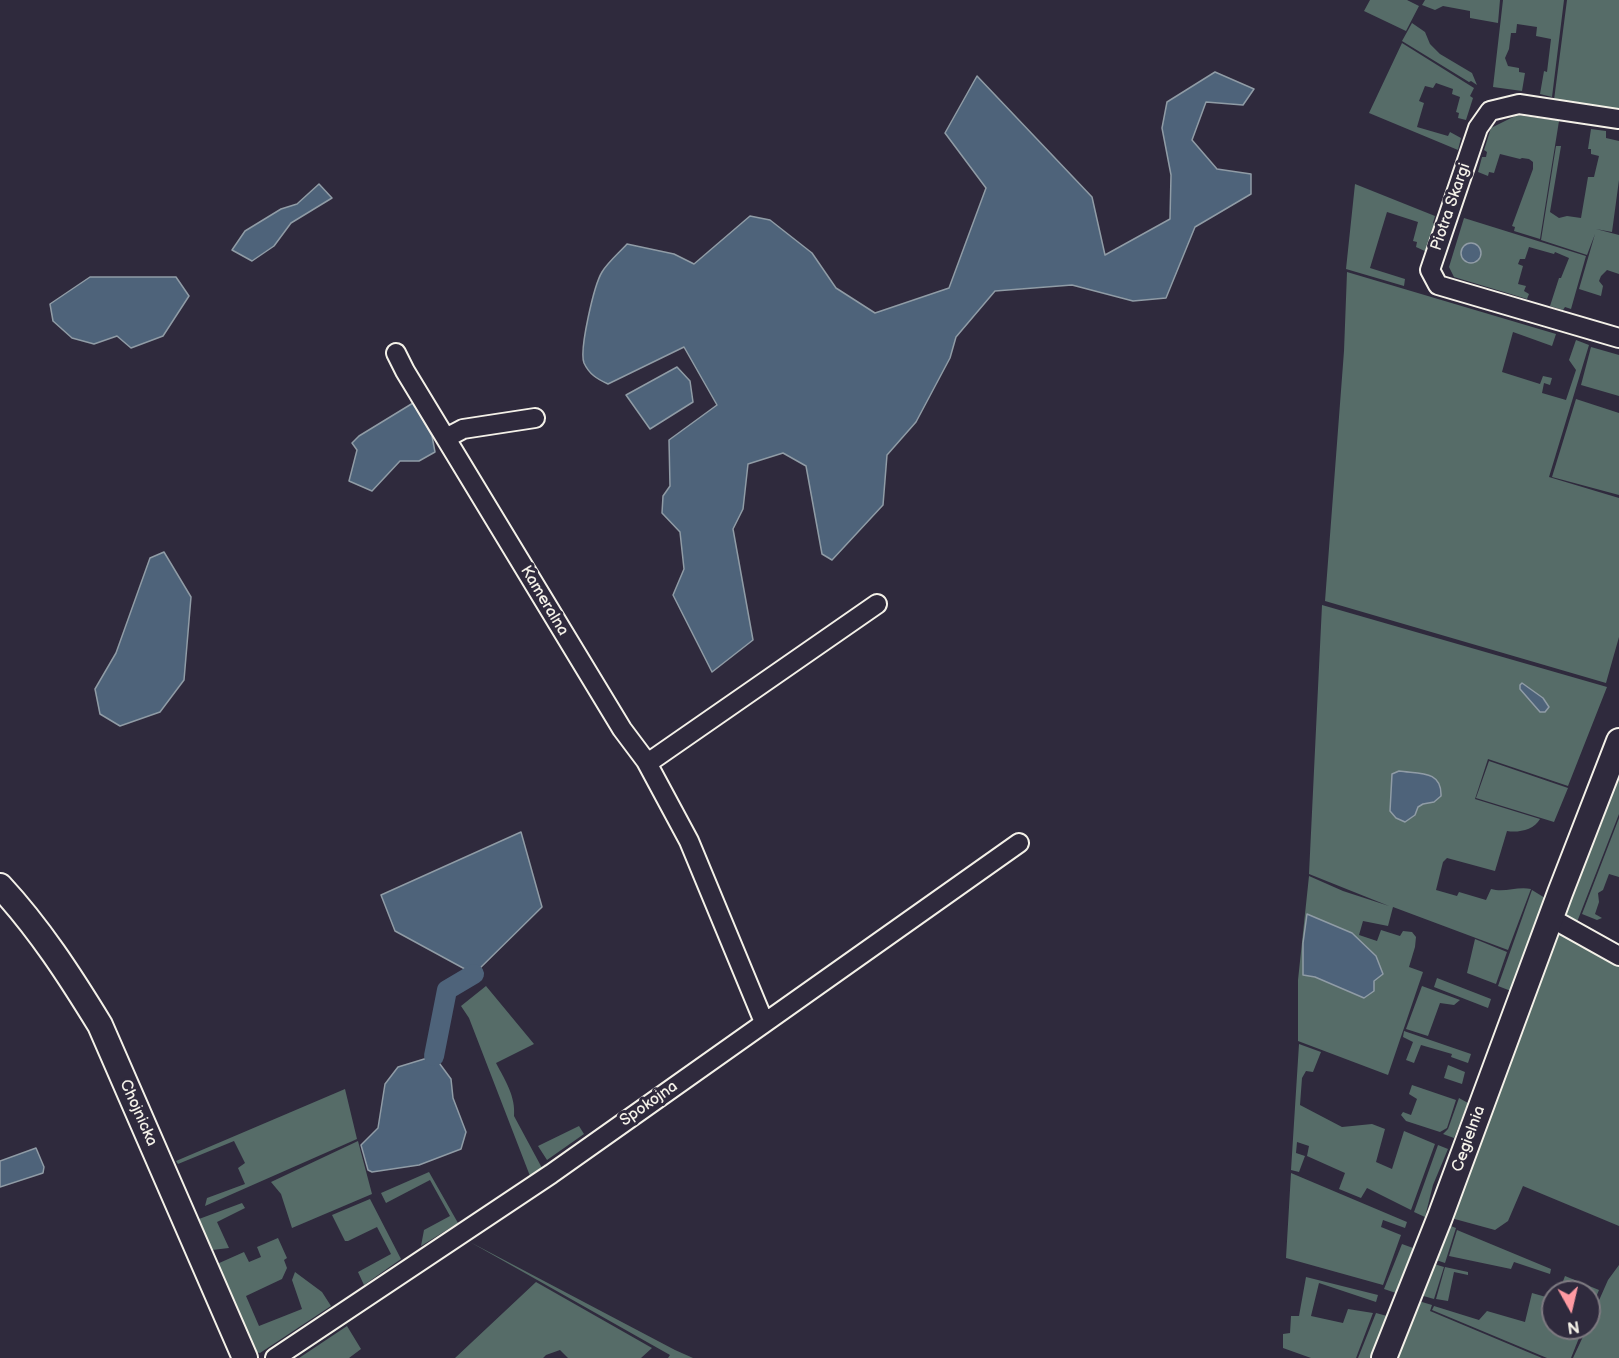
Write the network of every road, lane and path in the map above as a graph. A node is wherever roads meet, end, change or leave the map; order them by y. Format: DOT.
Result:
graph roads {
  1 [pos="1619,119"];
  2 [pos="1619,338"];
  3 [pos="396,353"];
  4 [pos="536,418"];
  5 [pos="446,438"];
  6 [pos="877,604"];
  7 [pos="1619,741"];
  8 [pos="646,761"];
  9 [pos="1018,843"];
  10 [pos="0,886"];
  11 [pos="1551,918"];
  12 [pos="1619,956"];
  13 [pos="764,1022"];
  14 [pos="245,1358"];
  15 [pos="275,1358"];
  16 [pos="1384,1358"];
  1 -- 2 [label="street, Piotra Skargi"];
  3 -- 5 [label="street, Kameralna"];
  4 -- 5 [label="street"];
  5 -- 8 [label="street, Kameralna"];
  6 -- 8 [label="street"];
  7 -- 11 [label="street, Cegielnia"];
  8 -- 13 [label="street, Kameralna"];
  9 -- 13 [label="street, Spokojna"];
  10 -- 14 [label="street, Chojnicka"];
  11 -- 12 [label="street"];
  11 -- 16 [label="street, Cegielnia"];
  13 -- 15 [label="street, Spokojna"];
}
